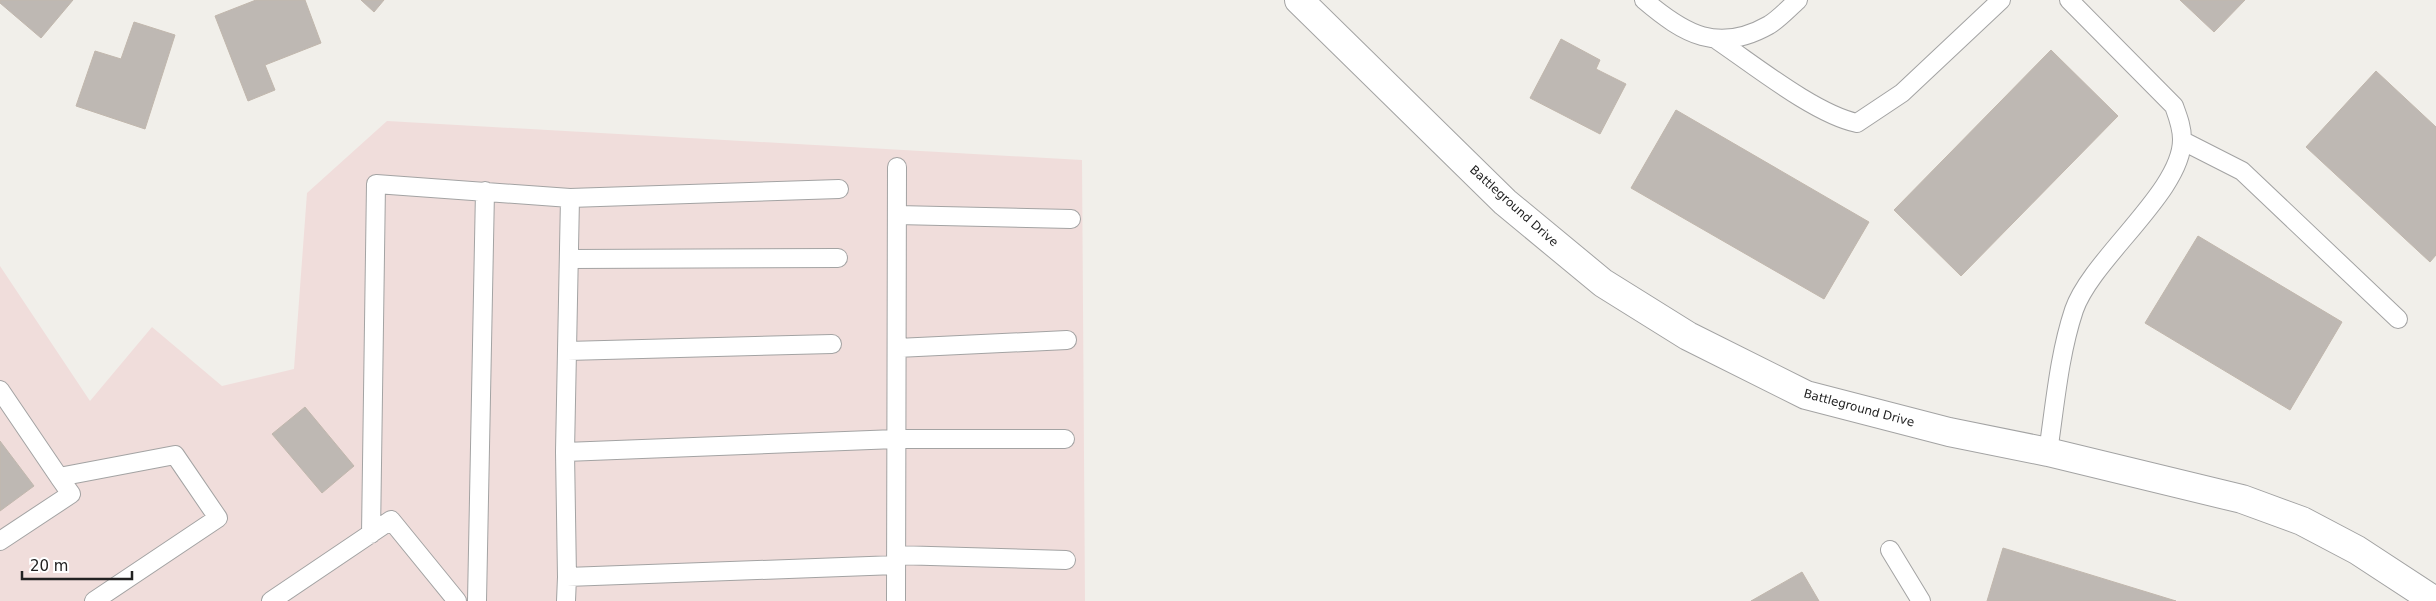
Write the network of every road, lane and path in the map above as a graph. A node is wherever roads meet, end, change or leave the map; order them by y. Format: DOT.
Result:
graph roads {
  1 [pos="1299,0"];
  2 [pos="1644,0"];
  3 [pos="1798,0"];
  4 [pos="2001,0"];
  5 [pos="2069,0"];
  6 [pos="1717,40"];
  7 [pos="2183,140"];
  8 [pos="897,166"];
  9 [pos="839,189"];
  10 [pos="485,191"];
  11 [pos="570,198"];
  12 [pos="897,215"];
  13 [pos="1071,219"];
  14 [pos="838,258"];
  15 [pos="569,259"];
  16 [pos="2398,320"];
  17 [pos="1067,340"];
  18 [pos="832,344"];
  19 [pos="896,348"];
  20 [pos="567,351"];
  21 [pos="0,390"];
  22 [pos="896,439"];
  23 [pos="1065,439"];
  24 [pos="565,452"];
  25 [pos="2048,452"];
  26 [pos="59,477"];
  27 [pos="371,534"];
  28 [pos="0,541"];
  29 [pos="1890,550"];
  30 [pos="896,560"];
  31 [pos="1066,560"];
  32 [pos="567,577"];
  33 [pos="94,601"];
  34 [pos="271,601"];
  35 [pos="456,601"];
  36 [pos="477,601"];
  37 [pos="566,601"];
  38 [pos="896,601"];
  39 [pos="1921,601"];
  40 [pos="2435,601"];
  1 -- 25 [label="street, Battleground Drive"];
  2 -- 6 [label="lane"];
  3 -- 6 [label="lane"];
  4 -- 6 [label="lane"];
  5 -- 7 [label="lane"];
  7 -- 16 [label="lane"];
  7 -- 25 [label="lane"];
  8 -- 12 [label="lane"];
  9 -- 11 [label="lane"];
  10 -- 11 [label="lane"];
  10 -- 27 [label="lane"];
  10 -- 36 [label="lane"];
  11 -- 15 [label="lane"];
  12 -- 13 [label="lane"];
  12 -- 19 [label="lane"];
  14 -- 15 [label="lane"];
  15 -- 20 [label="lane"];
  17 -- 19 [label="lane"];
  18 -- 20 [label="lane"];
  19 -- 22 [label="lane"];
  20 -- 24 [label="lane"];
  21 -- 26 [label="lane"];
  22 -- 23 [label="lane"];
  22 -- 24 [label="lane"];
  22 -- 30 [label="lane"];
  24 -- 32 [label="lane"];
  25 -- 40 [label="street, Battleground Drive"];
  26 -- 28 [label="lane"];
  26 -- 33 [label="lane"];
  27 -- 34 [label="lane"];
  27 -- 35 [label="lane"];
  29 -- 39 [label="lane"];
  30 -- 31 [label="lane"];
  30 -- 32 [label="lane"];
  30 -- 38 [label="lane"];
  32 -- 37 [label="lane"];
}
